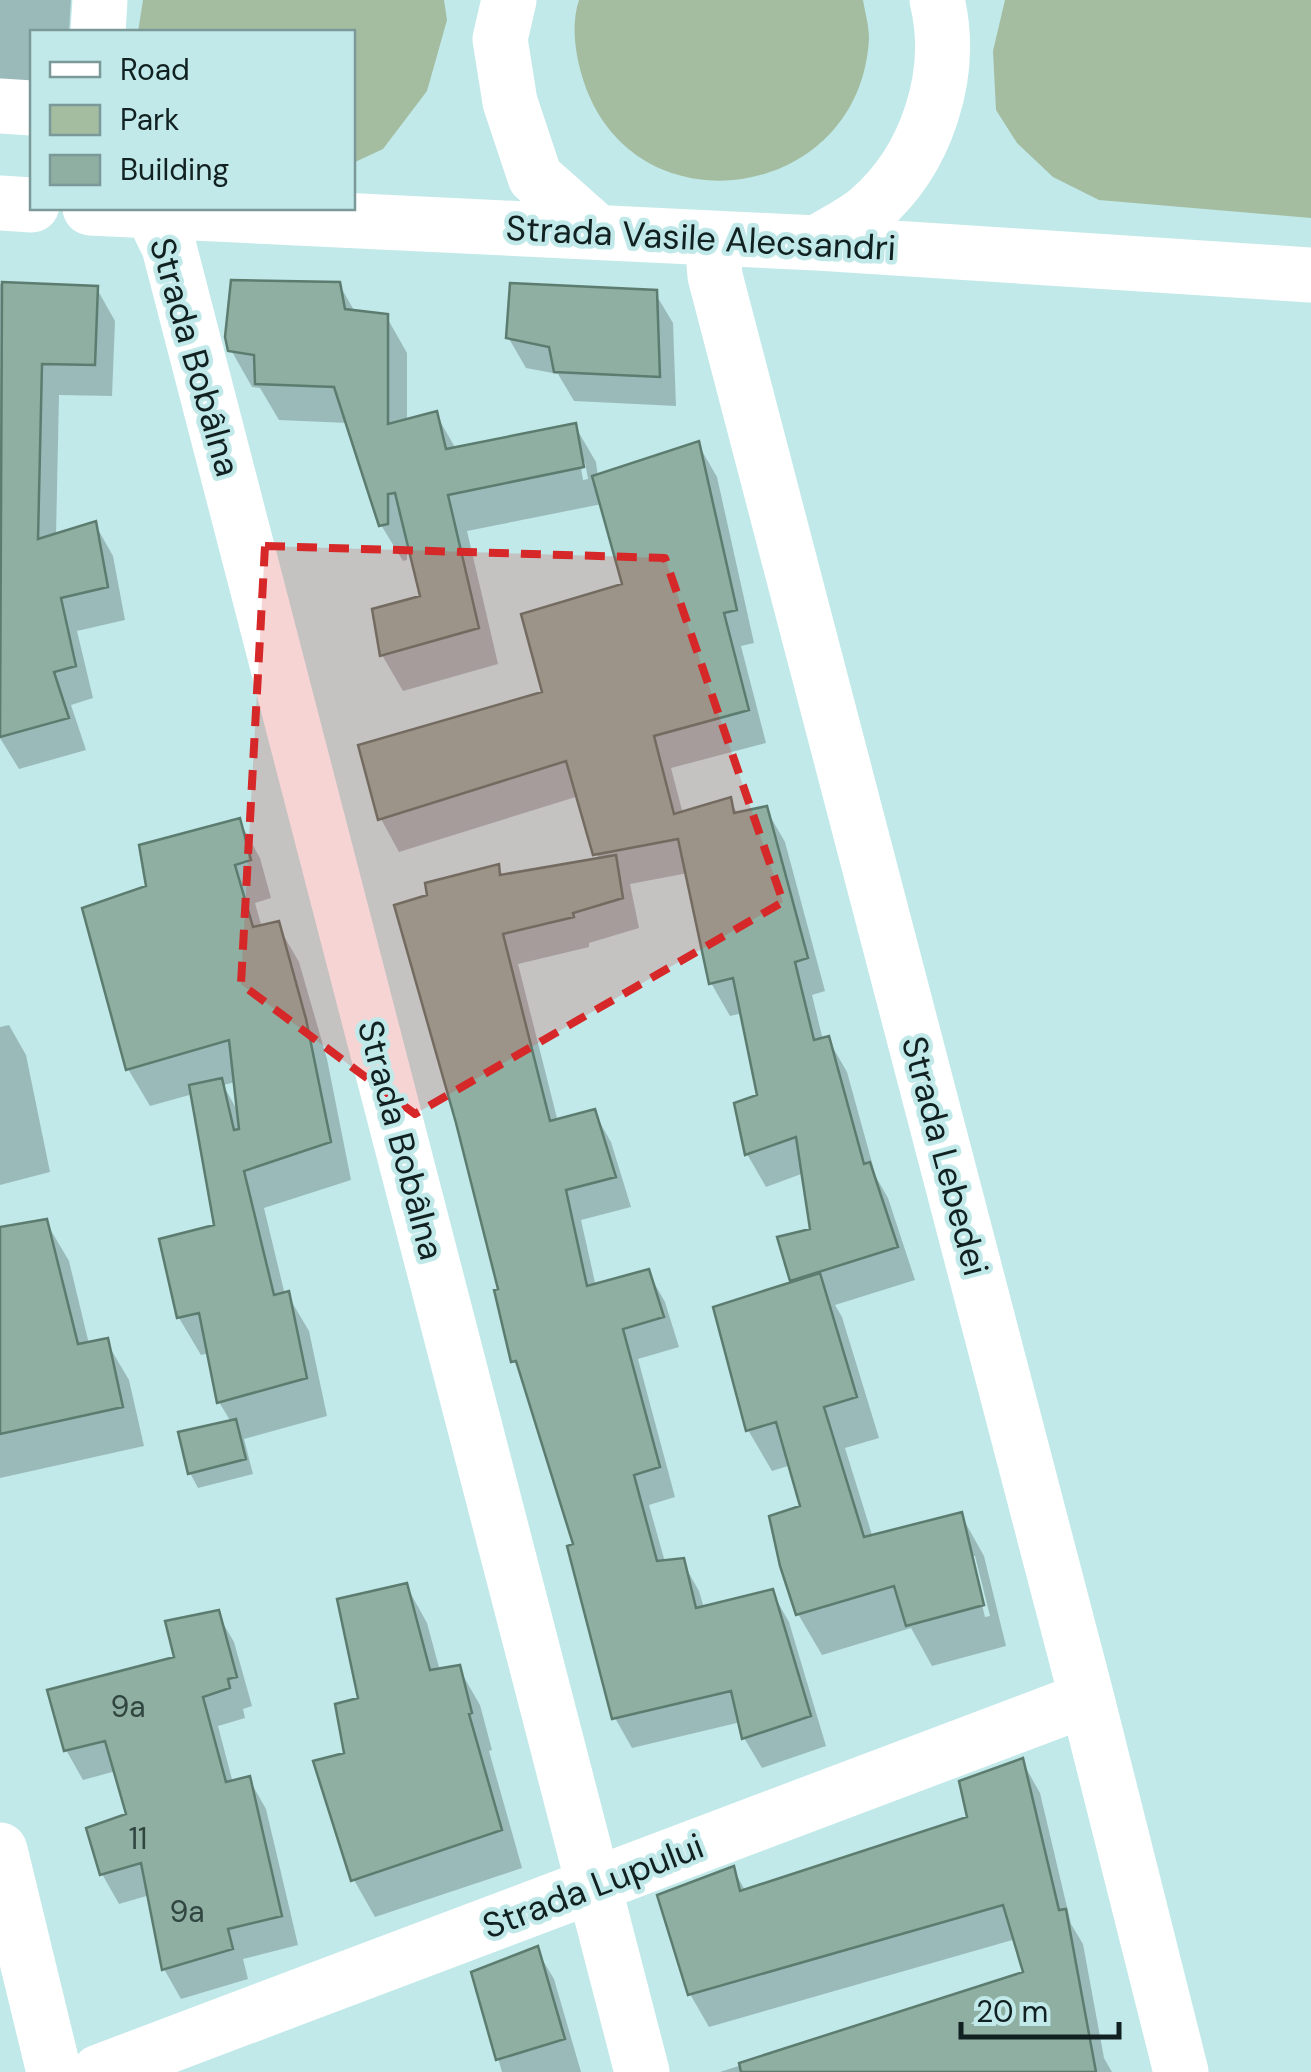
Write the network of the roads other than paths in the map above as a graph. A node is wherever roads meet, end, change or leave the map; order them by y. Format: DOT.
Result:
graph roads {
  1 [pos="100,0"];
  2 [pos="509,0"];
  3 [pos="937,0"];
  4 [pos="98,30"];
  5 [pos="0,106"];
  6 [pos="30,108"];
  7 [pos="0,203"];
  8 [pos="30,205"];
  9 [pos="151,210"];
  10 [pos="171,210"];
  11 [pos="596,231"];
  12 [pos="712,239"];
  13 [pos="817,244"];
  14 [pos="1311,275"];
  15 [pos="1087,1699"];
  16 [pos="0,1850"];
  17 [pos="594,1886"];
  18 [pos="54,2072"];
  19 [pos="99,2072"];
  20 [pos="642,2072"];
  21 [pos="1181,2072"];
  1 -- 4 [label="street"];
  2 -- 11 [label="street"];
  3 -- 13 [label="street"];
  5 -- 6 [label="street"];
  7 -- 8 [label="street"];
  9 -- 17 [label="street, Strada Bobâlna"];
  10 -- 11 [label="street, Strada Vasile Alecsandri"];
  11 -- 12 [label="street, Strada Vasile Alecsandri"];
  12 -- 13 [label="street, Strada Vasile Alecsandri"];
  12 -- 15 [label="street, Strada Lebedei"];
  13 -- 14 [label="street, Strada Vasile Alecsandri"];
  15 -- 17 [label="street, Strada Lupului"];
  15 -- 21 [label="street, Strada Lebedei"];
  16 -- 18 [label="street"];
  17 -- 19 [label="street, Strada Lupului"];
  17 -- 20 [label="street, Strada Bobâlna"];
}
